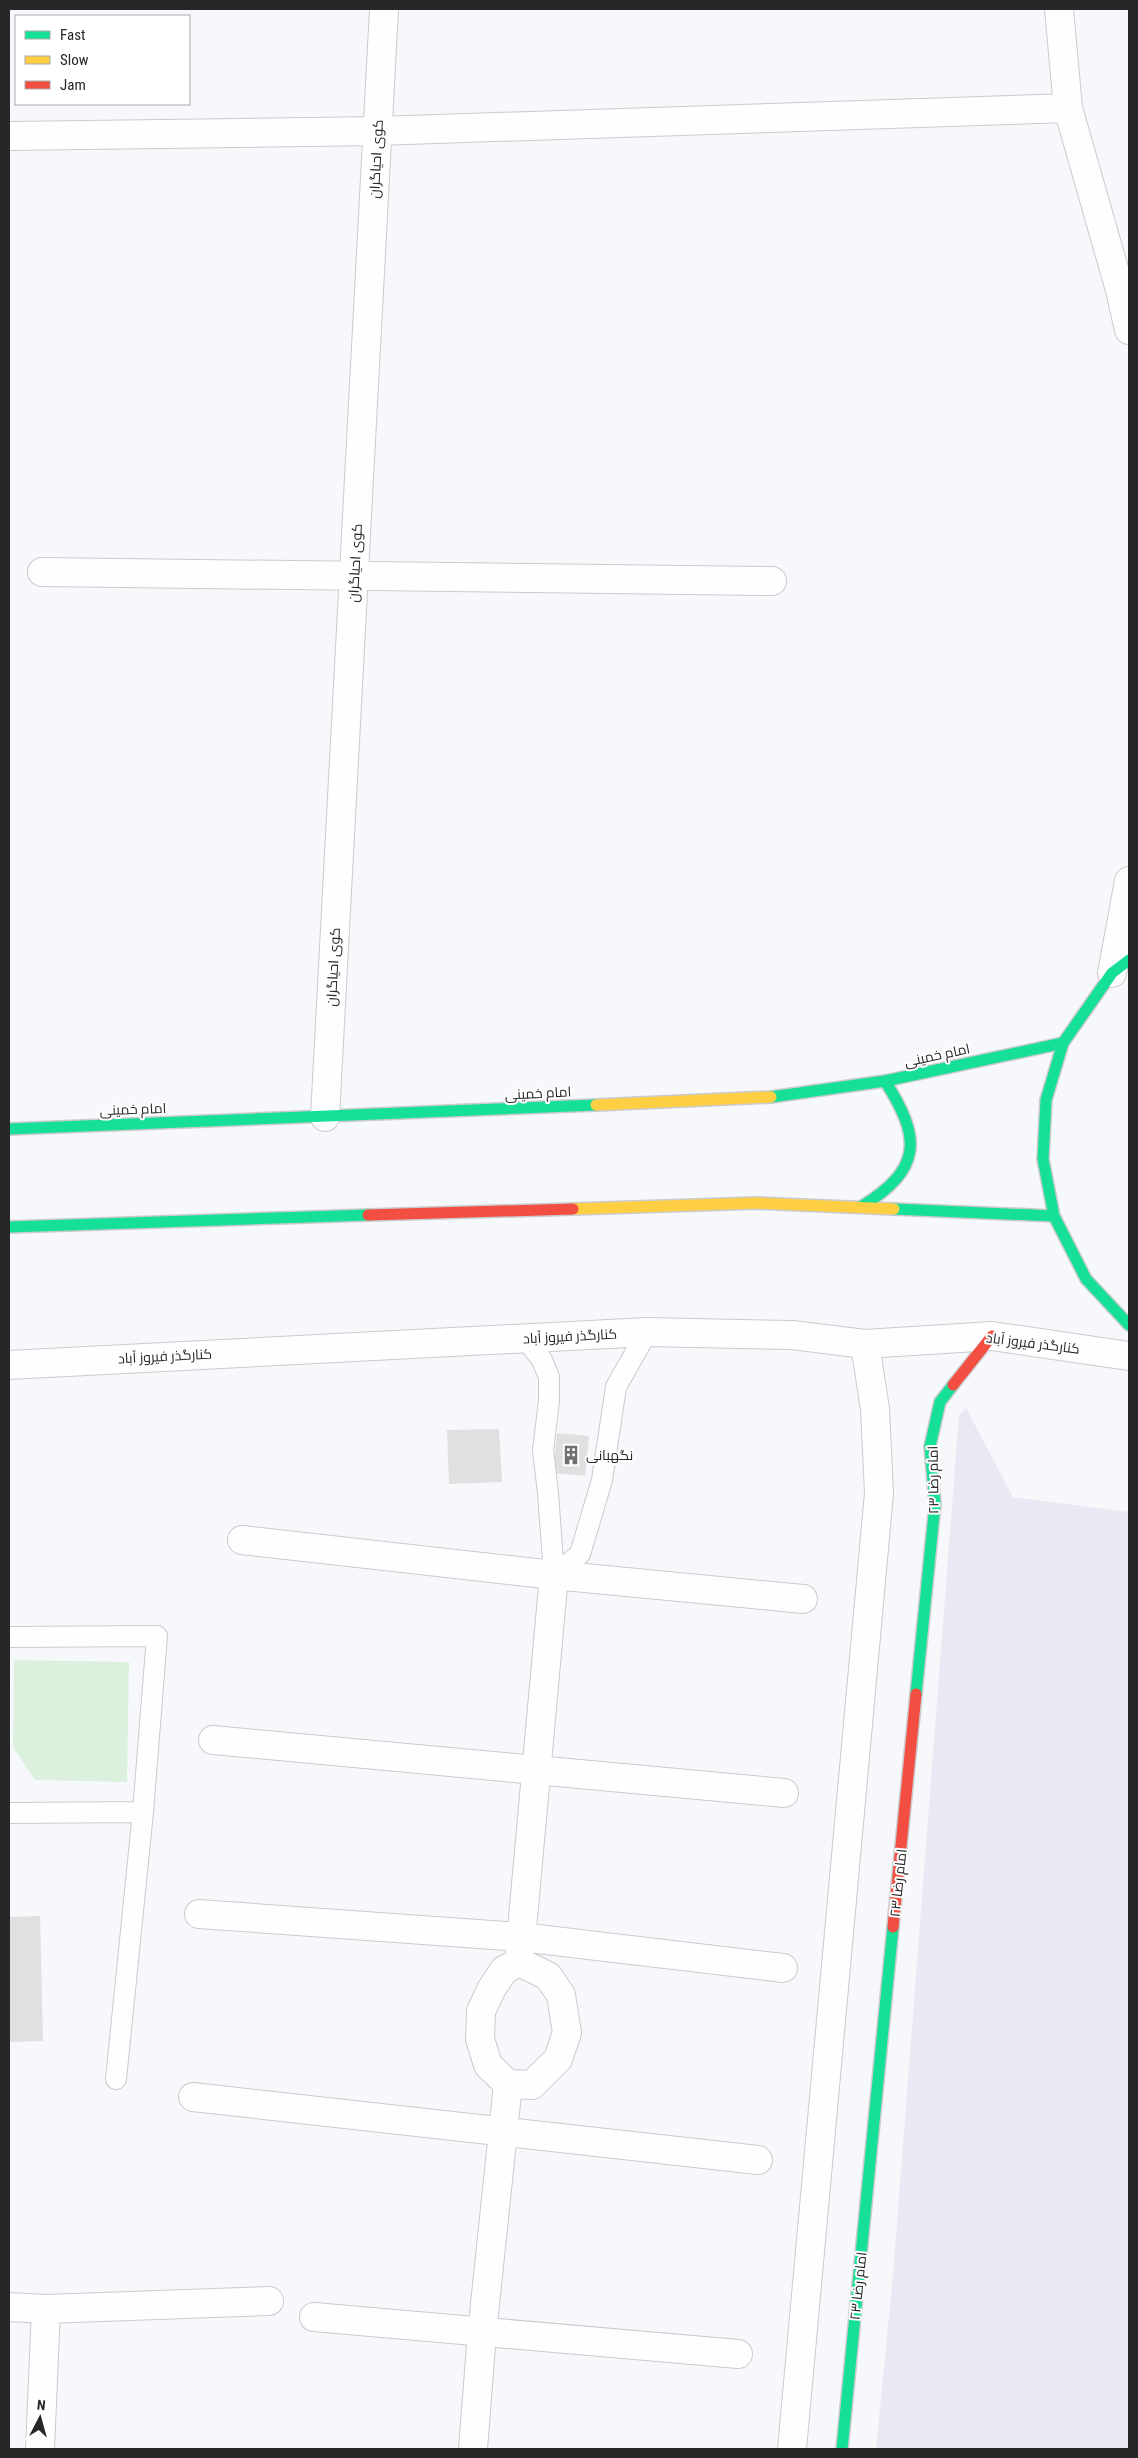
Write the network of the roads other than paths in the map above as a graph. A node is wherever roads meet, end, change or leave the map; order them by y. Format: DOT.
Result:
graph roads {
  1 [pos="384,9"];
  2 [pos="1059,9"];
  3 [pos="1068,108"];
  4 [pos="378,131"];
  5 [pos="9,136"];
  6 [pos="1125,290"];
  7 [pos="1129,330"];
  8 [pos="42,572"];
  9 [pos="354,576"];
  10 [pos="772,581"];
  11 [pos="1129,880"];
  12 [pos="1121,966"];
  13 [pos="1063,1043"];
  14 [pos="885,1081"];
  15 [pos="325,1117"];
  16 [pos="9,1129"];
  17 [pos="861,1207"];
  18 [pos="1054,1216"];
  19 [pos="9,1227"];
  20 [pos="1129,1325"];
  21 [pos="647,1332"];
  22 [pos="992,1336"];
  23 [pos="525,1338"];
  24 [pos="865,1344"];
  25 [pos="1129,1356"];
  26 [pos="9,1365"];
  27 [pos="242,1540"];
  28 [pos="554,1575"];
  29 [pos="803,1599"];
  30 [pos="9,1638"];
  31 [pos="213,1740"];
  32 [pos="535,1770"];
  33 [pos="784,1793"];
  34 [pos="144,1812"];
  35 [pos="9,1813"];
  36 [pos="199,1914"];
  37 [pos="520,1950"];
  38 [pos="783,1968"];
  39 [pos="116,2079"];
  40 [pos="508,2084"];
  41 [pos="193,2097"];
  42 [pos="503,2132"];
  43 [pos="758,2160"];
  44 [pos="269,2301"];
  45 [pos="9,2307"];
  46 [pos="46,2309"];
  47 [pos="314,2317"];
  48 [pos="482,2333"];
  49 [pos="738,2354"];
  50 [pos="40,2449"];
  51 [pos="473,2449"];
  52 [pos="792,2449"];
  53 [pos="842,2449"];
  1 -- 4 [label="street, کوی احیاگران"];
  2 -- 3 [label="street"];
  3 -- 4 [label="street"];
  3 -- 6 [label="street"];
  4 -- 5 [label="street"];
  4 -- 9 [label="street, کوی احیاگران"];
  6 -- 7 [label="street"];
  8 -- 9 [label="street"];
  9 -- 10 [label="street"];
  9 -- 15 [label="street, کوی احیاگران"];
  11 -- 12 [label="street"];
  12 -- 13 [label="main road"];
  13 -- 14 [label="main road, امام خمینی"];
  13 -- 18 [label="main road"];
  14 -- 15 [label="main road, امام خمینی"];
  14 -- 17 [label="main road"];
  15 -- 16 [label="main road, امام خمینی"];
  17 -- 18 [label="main road"];
  17 -- 19 [label="main road"];
  18 -- 20 [label="main road"];
  21 -- 23 [label="street, کنارگذر فیروز آباد"];
  21 -- 24 [label="street, کنارگذر فیروز آباد"];
  21 -- 28 [label="lane"];
  22 -- 24 [label="street, کنارگذر فیروز آباد"];
  22 -- 25 [label="street, کنارگذر فیروز آباد"];
  22 -- 53 [label="main road, امام رضا ۲۳"];
  23 -- 26 [label="street, کنارگذر فیروز آباد"];
  23 -- 28 [label="lane"];
  24 -- 52 [label="street"];
  27 -- 28 [label="street"];
  28 -- 29 [label="street"];
  28 -- 32 [label="street"];
  30 -- 34 [label="lane"];
  31 -- 32 [label="street"];
  32 -- 33 [label="street"];
  32 -- 37 [label="street"];
  34 -- 35 [label="lane"];
  34 -- 39 [label="lane"];
  36 -- 37 [label="street"];
  37 -- 38 [label="street"];
  37 -- 40 [label="street"];
  37 -- 40 [label="street"];
  40 -- 42 [label="street"];
  41 -- 42 [label="street"];
  42 -- 43 [label="street"];
  42 -- 48 [label="street"];
  44 -- 46 [label="street"];
  45 -- 46 [label="street"];
  46 -- 50 [label="street"];
  47 -- 48 [label="street"];
  48 -- 49 [label="street"];
  48 -- 51 [label="street"];
}
